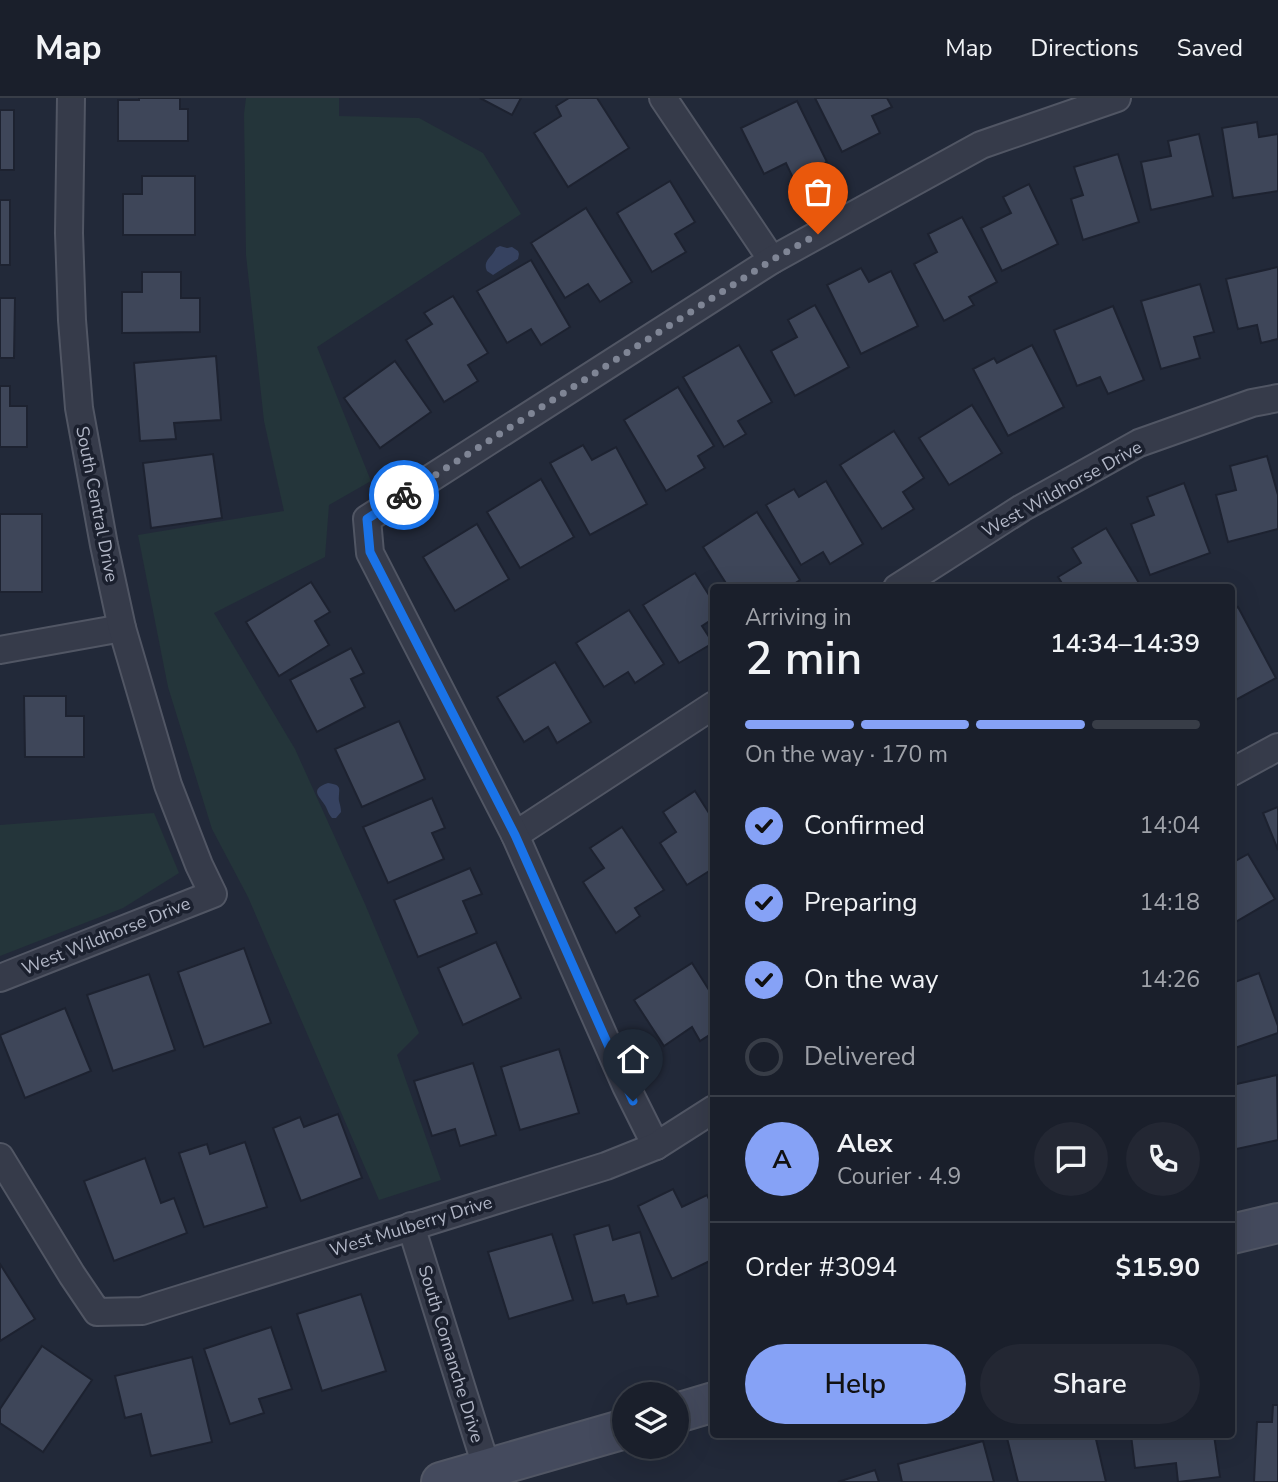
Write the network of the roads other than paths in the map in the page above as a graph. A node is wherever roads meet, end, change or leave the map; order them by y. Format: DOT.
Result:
graph roads {
  1 [pos="71,98"];
  2 [pos="663,98"];
  3 [pos="1116,98"];
  4 [pos="772,260"];
  5 [pos="1278,398"];
  6 [pos="903,584"];
  7 [pos="122,628"];
  8 [pos="0,650"];
  9 [pos="710,708"];
  10 [pos="1278,747"];
  11 [pos="1235,770"];
  12 [pos="515,835"];
  13 [pos="213,894"];
  14 [pos="0,978"];
  15 [pos="710,1112"];
  16 [pos="656,1146"];
  17 [pos="0,1157"];
  18 [pos="1278,1223"];
  19 [pos="411,1226"];
  20 [pos="1235,1233"];
  21 [pos="710,1403"];
  22 [pos="689,1409"];
  23 [pos="612,1433"];
  24 [pos="489,1475"];
  25 [pos="442,1482"];
  1 -- 7 [label="street, South Central Drive"];
  2 -- 4 [label="street"];
  3 -- 4 [label="street"];
  4 -- 12 [label="street"];
  5 -- 6 [label="street, West Wildhorse Drive"];
  7 -- 8 [label="street"];
  7 -- 13 [label="street, South Central Drive"];
  9 -- 12 [label="street"];
  10 -- 11 [label="street"];
  12 -- 16 [label="street"];
  13 -- 14 [label="street, West Wildhorse Drive"];
  15 -- 16 [label="street, West Mulberry Drive"];
  16 -- 19 [label="street, West Mulberry Drive"];
  17 -- 19 [label="street, West Mulberry Drive"];
  18 -- 20 [label="street"];
  19 -- 24 [label="street, South Comanche Drive"];
  21 -- 22 [label="street"];
  23 -- 24 [label="street"];
  24 -- 25 [label="street"];
}
